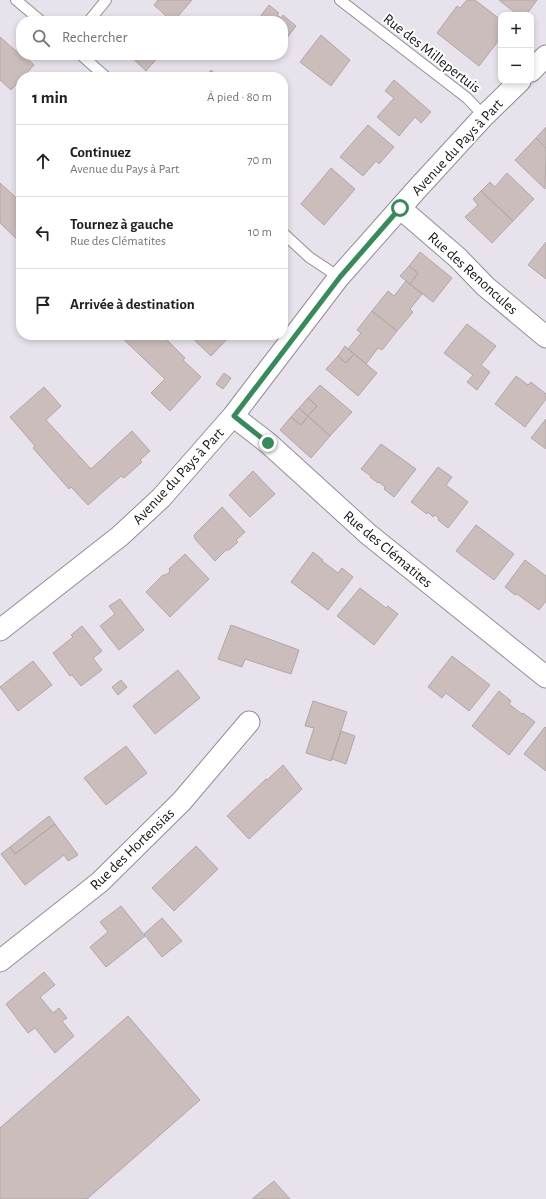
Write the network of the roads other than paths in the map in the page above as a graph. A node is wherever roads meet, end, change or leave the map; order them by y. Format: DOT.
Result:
graph roads {
  1 [pos="16,0"];
  2 [pos="106,0"];
  3 [pos="340,0"];
  4 [pos="35,16"];
  5 [pos="93,16"];
  6 [pos="546,56"];
  7 [pos="87,60"];
  8 [pos="534,68"];
  9 [pos="100,72"];
  10 [pos="517,84"];
  11 [pos="484,116"];
  12 [pos="400,208"];
  13 [pos="288,238"];
  14 [pos="340,277"];
  15 [pos="546,337"];
  16 [pos="234,416"];
  17 [pos="0,630"];
  18 [pos="546,677"];
  19 [pos="248,722"];
  20 [pos="0,961"];
  1 -- 4 [label="lane"];
  2 -- 5 [label="lane"];
  3 -- 11 [label="lane, Rue des Millepertuis"];
  6 -- 8 [label="street"];
  7 -- 9 [label="lane"];
  10 -- 11 [label="street, Avenue du Pays à Part"];
  11 -- 12 [label="street, Avenue du Pays à Part"];
  12 -- 14 [label="street, Avenue du Pays à Part"];
  12 -- 15 [label="street, Rue des Renoncules"];
  13 -- 14 [label="lane"];
  14 -- 16 [label="street, Avenue du Pays à Part"];
  16 -- 17 [label="street, Avenue du Pays à Part"];
  16 -- 18 [label="street, Rue des Clématites"];
  19 -- 20 [label="street, Rue des Hortensias"];
}
